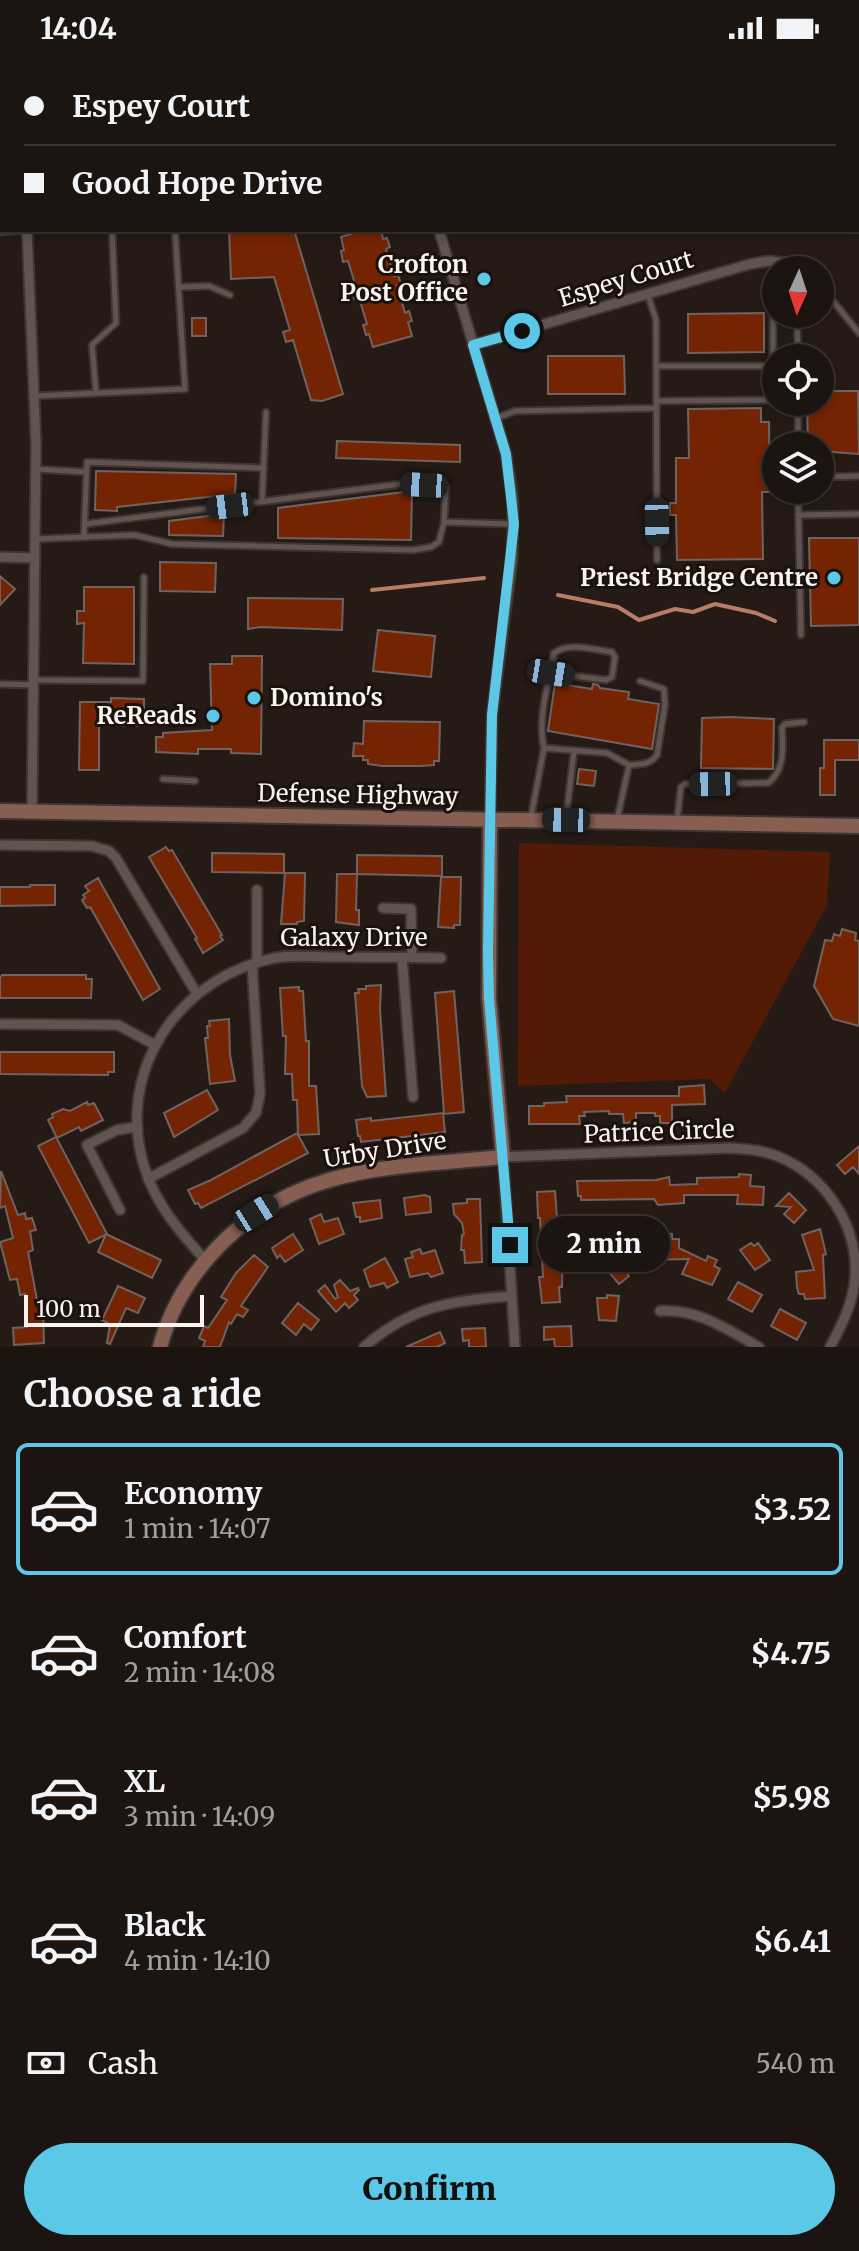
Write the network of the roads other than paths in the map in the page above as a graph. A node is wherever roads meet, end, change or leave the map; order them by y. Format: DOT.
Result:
graph roads {
  1 [pos="27,232"];
  2 [pos="112,232"];
  3 [pos="175,232"];
  4 [pos="440,232"];
  5 [pos="762,262"];
  6 [pos="179,287"];
  7 [pos="647,294"];
  8 [pos="230,295"];
  9 [pos="834,302"];
  10 [pos="859,333"];
  11 [pos="473,345"];
  12 [pos="656,366"];
  13 [pos="762,366"];
  14 [pos="96,393"];
  15 [pos="34,396"];
  16 [pos="762,400"];
  17 [pos="656,404"];
  18 [pos="266,412"];
  19 [pos="496,418"];
  20 [pos="264,468"];
  21 [pos="36,469"];
  22 [pos="86,472"];
  23 [pos="859,476"];
  24 [pos="834,477"];
  25 [pos="262,501"];
  26 [pos="798,504"];
  27 [pos="859,514"];
  28 [pos="798,515"];
  29 [pos="444,522"];
  30 [pos="85,524"];
  31 [pos="514,524"];
  32 [pos="84,536"];
  33 [pos="35,539"];
  34 [pos="0,557"];
  35 [pos="35,558"];
  36 [pos="657,560"];
  37 [pos="144,577"];
  38 [pos="801,635"];
  39 [pos="551,673"];
  40 [pos="640,681"];
  41 [pos="34,682"];
  42 [pos="0,684"];
  43 [pos="804,722"];
  44 [pos="544,748"];
  45 [pos="574,751"];
  46 [pos="629,765"];
  47 [pos="163,779"];
  48 [pos="195,781"];
  49 [pos="0,811"];
  50 [pos="32,812"];
  51 [pos="490,819"];
  52 [pos="530,820"];
  53 [pos="566,820"];
  54 [pos="617,821"];
  55 [pos="677,822"];
  56 [pos="859,826"];
  57 [pos="0,845"];
  58 [pos="257,890"];
  59 [pos="383,908"];
  60 [pos="407,957"];
  61 [pos="441,958"];
  62 [pos="255,964"];
  63 [pos="197,994"];
  64 [pos="0,1024"];
  65 [pos="155,1045"];
  66 [pos="413,1097"];
  67 [pos="136,1127"];
  68 [pos="503,1157"];
  69 [pos="148,1179"];
  70 [pos="120,1210"];
  71 [pos="205,1260"];
  72 [pos="512,1296"];
  73 [pos="660,1311"];
  74 [pos="160,1347"];
  75 [pos="364,1347"];
  76 [pos="515,1347"];
  77 [pos="759,1347"];
  78 [pos="830,1347"];
  1 -- 15 [label="street"];
  2 -- 14 [label="lane"];
  3 -- 6 [label="lane"];
  4 -- 11 [label="street"];
  5 -- 7 [label="street, Espey Court"];
  6 -- 8 [label="lane"];
  6 -- 14 [label="lane"];
  7 -- 11 [label="street, Espey Court"];
  7 -- 12 [label="lane"];
  9 -- 10 [label="lane"];
  11 -- 19 [label="street"];
  12 -- 13 [label="lane"];
  12 -- 17 [label="lane"];
  14 -- 15 [label="lane"];
  15 -- 21 [label="street"];
  16 -- 17 [label="lane"];
  17 -- 19 [label="lane"];
  17 -- 36 [label="lane"];
  18 -- 20 [label="lane"];
  19 -- 31 [label="street"];
  20 -- 22 [label="lane"];
  20 -- 25 [label="lane"];
  21 -- 22 [label="lane"];
  21 -- 33 [label="street"];
  22 -- 30 [label="lane"];
  23 -- 24 [label="lane"];
  25 -- 29 [label="lane"];
  25 -- 30 [label="lane"];
  26 -- 28 [label="lane"];
  27 -- 28 [label="lane"];
  28 -- 38 [label="lane"];
  29 -- 31 [label="lane"];
  29 -- 32 [label="lane"];
  30 -- 32 [label="lane"];
  31 -- 51 [label="street"];
  32 -- 33 [label="lane"];
  33 -- 35 [label="street"];
  34 -- 35 [label="street"];
  35 -- 41 [label="street"];
  37 -- 41 [label="lane"];
  39 -- 39 [label="lane"];
  39 -- 44 [label="lane"];
  40 -- 46 [label="lane"];
  41 -- 42 [label="lane"];
  41 -- 50 [label="street"];
  43 -- 55 [label="lane"];
  44 -- 45 [label="lane"];
  44 -- 52 [label="lane"];
  45 -- 46 [label="lane"];
  45 -- 53 [label="lane"];
  46 -- 54 [label="lane"];
  47 -- 48 [label="lane"];
  49 -- 50 [label="main road, Defense Highway"];
  50 -- 51 [label="main road, Defense Highway"];
  51 -- 52 [label="main road, Defense Highway"];
  51 -- 68 [label="main road"];
  52 -- 53 [label="main road, Defense Highway"];
  53 -- 54 [label="main road, Defense Highway"];
  54 -- 55 [label="main road, Defense Highway"];
  55 -- 56 [label="main road, Defense Highway"];
  57 -- 63 [label="street"];
  58 -- 62 [label="street"];
  59 -- 60 [label="street"];
  60 -- 61 [label="street, Galaxy Drive"];
  60 -- 62 [label="street, Galaxy Drive"];
  60 -- 66 [label="street"];
  62 -- 63 [label="street, Galaxy Drive"];
  62 -- 69 [label="street"];
  63 -- 65 [label="street, Galaxy Drive"];
  64 -- 65 [label="street"];
  65 -- 67 [label="street, Galaxy Drive"];
  67 -- 69 [label="street, Galaxy Drive"];
  67 -- 70 [label="street"];
  68 -- 71 [label="main road, Urby Drive"];
  68 -- 72 [label="street"];
  68 -- 78 [label="street, Patrice Circle"];
  69 -- 71 [label="street, Galaxy Drive"];
  71 -- 74 [label="main road, Urby Drive"];
  72 -- 75 [label="street"];
  72 -- 76 [label="street"];
  73 -- 77 [label="street"];
}
